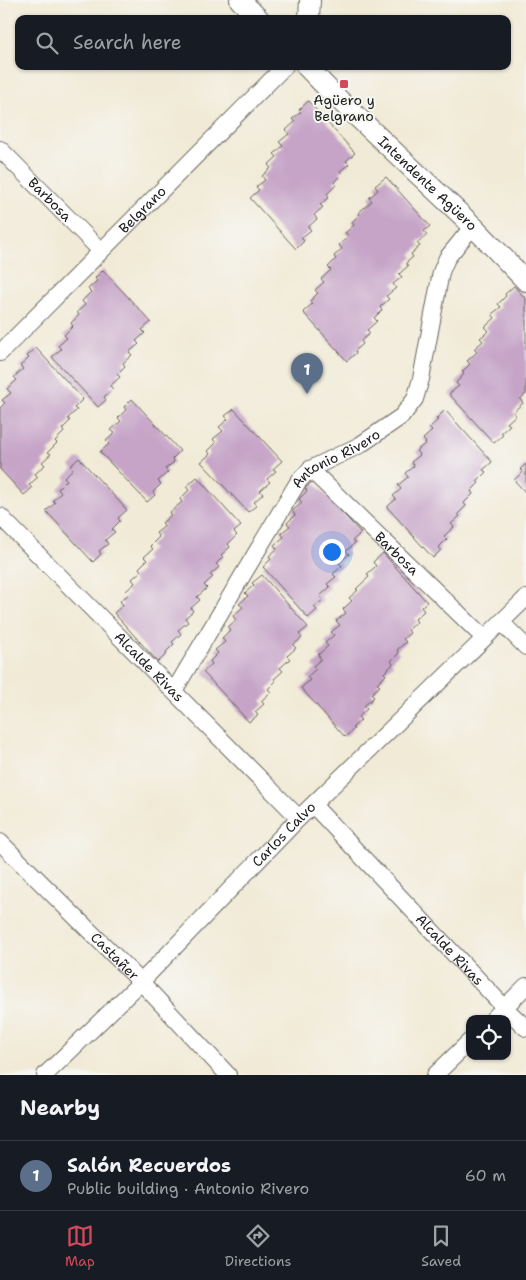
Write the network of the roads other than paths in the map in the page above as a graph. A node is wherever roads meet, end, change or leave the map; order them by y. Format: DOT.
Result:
graph roads {
  1 [pos="240,0"];
  2 [pos="310,0"];
  3 [pos="255,15"];
  4 [pos="308,15"];
  5 [pos="281,70"];
  6 [pos="310,70"];
  7 [pos="0,149"];
  8 [pos="474,226"];
  9 [pos="102,250"];
  10 [pos="526,281"];
  11 [pos="0,353"];
  12 [pos="310,469"];
  13 [pos="0,516"];
  14 [pos="526,598"];
  15 [pos="501,622"];
  16 [pos="484,638"];
  17 [pos="526,647"];
  18 [pos="174,691"];
  19 [pos="313,805"];
  20 [pos="299,818"];
  21 [pos="0,842"];
  22 [pos="141,982"];
  23 [pos="526,986"];
  24 [pos="499,1013"];
  25 [pos="526,1028"];
  26 [pos="466,1045"];
  27 [pos="45,1075"];
  28 [pos="228,1075"];
  29 [pos="435,1075"];
  1 -- 3 [label="street"];
  2 -- 4 [label="street"];
  5 -- 9 [label="street, Belgrano"];
  6 -- 8 [label="street, Intendente Agüero"];
  7 -- 9 [label="street, Barbosa"];
  8 -- 10 [label="street, Intendente Agüero"];
  8 -- 12 [label="street, Antonio Rivero"];
  9 -- 11 [label="street, Belgrano"];
  12 -- 16 [label="street, Barbosa"];
  12 -- 18 [label="street, Antonio Rivero"];
  13 -- 18 [label="street, Alcalde Rivas"];
  14 -- 15 [label="street, Carlos Calvo"];
  15 -- 16 [label="street, Carlos Calvo"];
  15 -- 17 [label="street"];
  16 -- 19 [label="street, Carlos Calvo"];
  18 -- 20 [label="street, Alcalde Rivas"];
  19 -- 20 [label="street, Carlos Calvo"];
  19 -- 24 [label="street, Alcalde Rivas"];
  20 -- 22 [label="street, Carlos Calvo"];
  21 -- 22 [label="street, Castañer"];
  22 -- 27 [label="street, Carlos Calvo"];
  22 -- 28 [label="street, Castañer"];
  23 -- 24 [label="street"];
  24 -- 25 [label="street, Alcalde Rivas"];
  26 -- 29 [label="street"];
}
